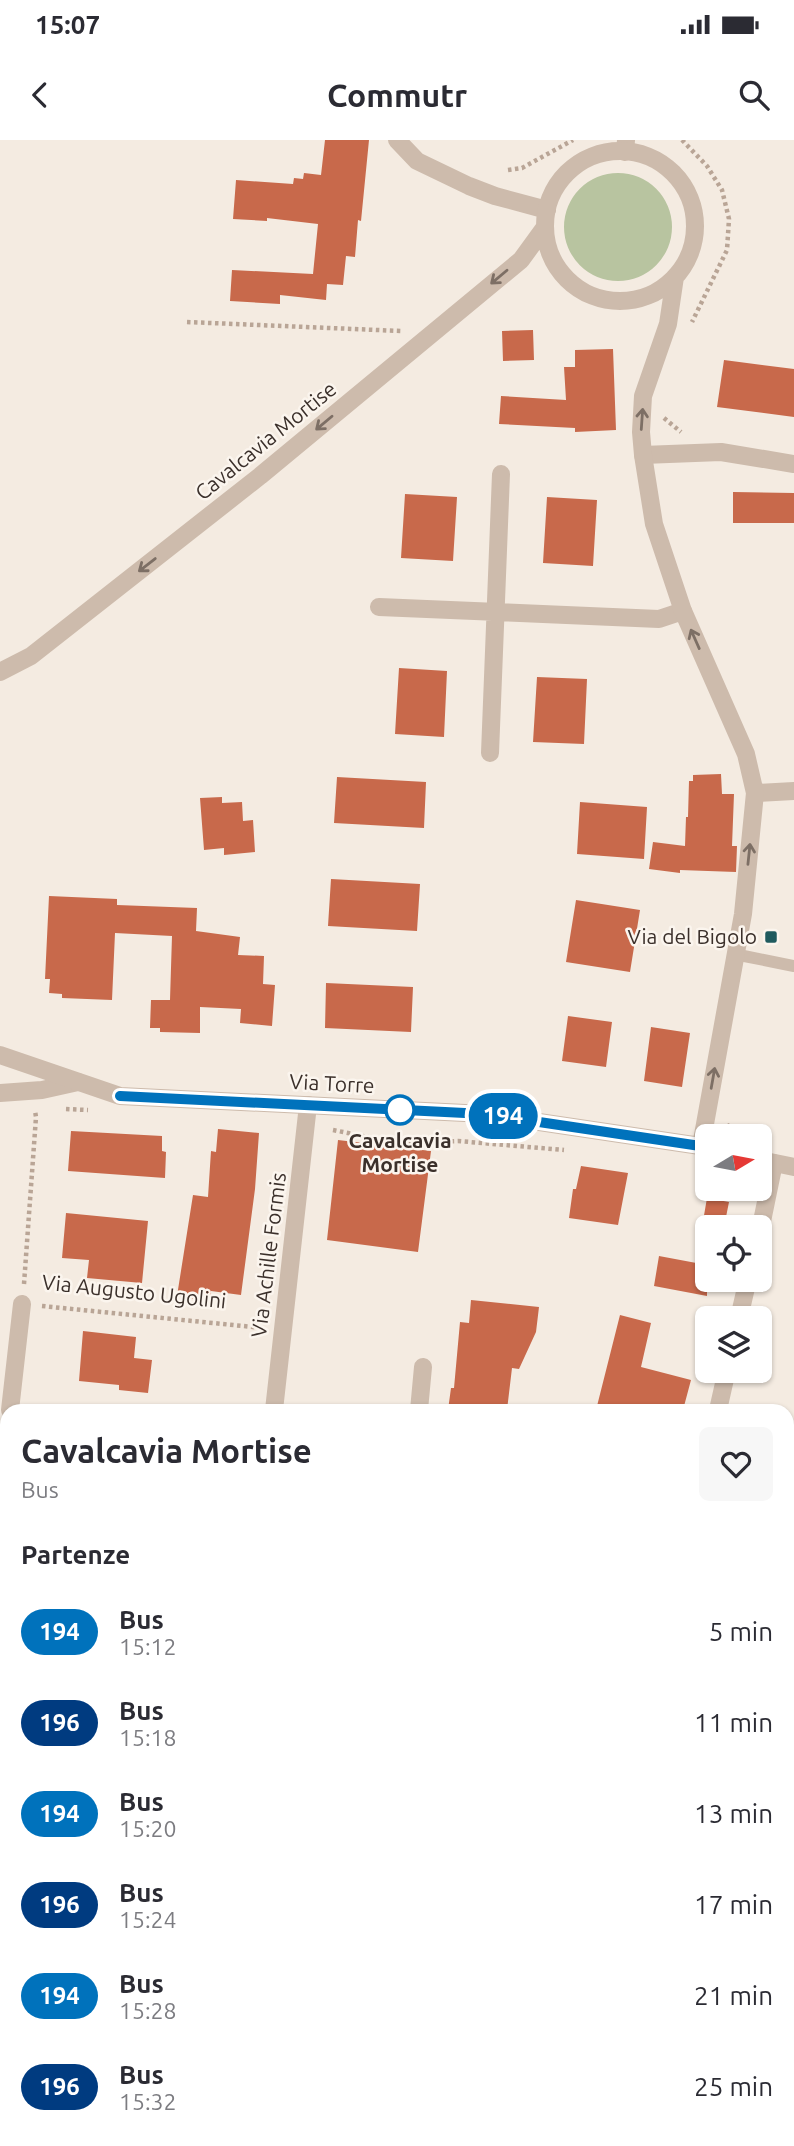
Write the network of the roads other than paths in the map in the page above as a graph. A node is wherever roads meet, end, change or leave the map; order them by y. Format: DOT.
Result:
graph roads {
  1 [pos="397,140"];
  2 [pos="626,146"];
  3 [pos="546,219"];
  4 [pos="675,277"];
  5 [pos="643,455"];
  6 [pos="794,464"];
  7 [pos="501,474"];
  8 [pos="379,607"];
  9 [pos="495,611"];
  10 [pos="683,611"];
  11 [pos="0,672"];
  12 [pos="490,753"];
  13 [pos="794,791"];
  14 [pos="755,793"];
  15 [pos="734,954"];
  16 [pos="794,966"];
  17 [pos="0,1055"];
  18 [pos="78,1082"];
  19 [pos="0,1093"];
  20 [pos="309,1105"];
  21 [pos="707,1124"];
  22 [pos="695,1145"];
  23 [pos="772,1163"];
  24 [pos="794,1167"];
  25 [pos="22,1304"];
  26 [pos="423,1367"];
  27 [pos="724,1383"];
  28 [pos="11,1404"];
  29 [pos="275,1404"];
  30 [pos="420,1404"];
  31 [pos="719,1404"];
  1 -- 3 [label="street"];
  2 -- 3 [label="street"];
  2 -- 4 [label="street"];
  3 -- 4 [label="street"];
  3 -- 11 [label="street, Cavalcavia Mortise, one-way"];
  5 -- 4 [label="street, one-way"];
  5 -- 6 [label="street"];
  5 -- 10 [label="street"];
  7 -- 9 [label="street"];
  8 -- 9 [label="street"];
  9 -- 10 [label="street"];
  9 -- 12 [label="street"];
  14 -- 10 [label="street, one-way"];
  13 -- 14 [label="street"];
  15 -- 14 [label="street, one-way"];
  15 -- 16 [label="lane"];
  21 -- 15 [label="street, one-way"];
  17 -- 18 [label="street"];
  18 -- 19 [label="street"];
  18 -- 20 [label="street, Via Torre"];
  20 -- 22 [label="street, Via Torre"];
  20 -- 29 [label="street, Via Achille Formis"];
  23 -- 24 [label="street"];
  25 -- 28 [label="street, Via Augusto Ugolini"];
  26 -- 30 [label="street"];
  27 -- 31 [label="street"];
}
